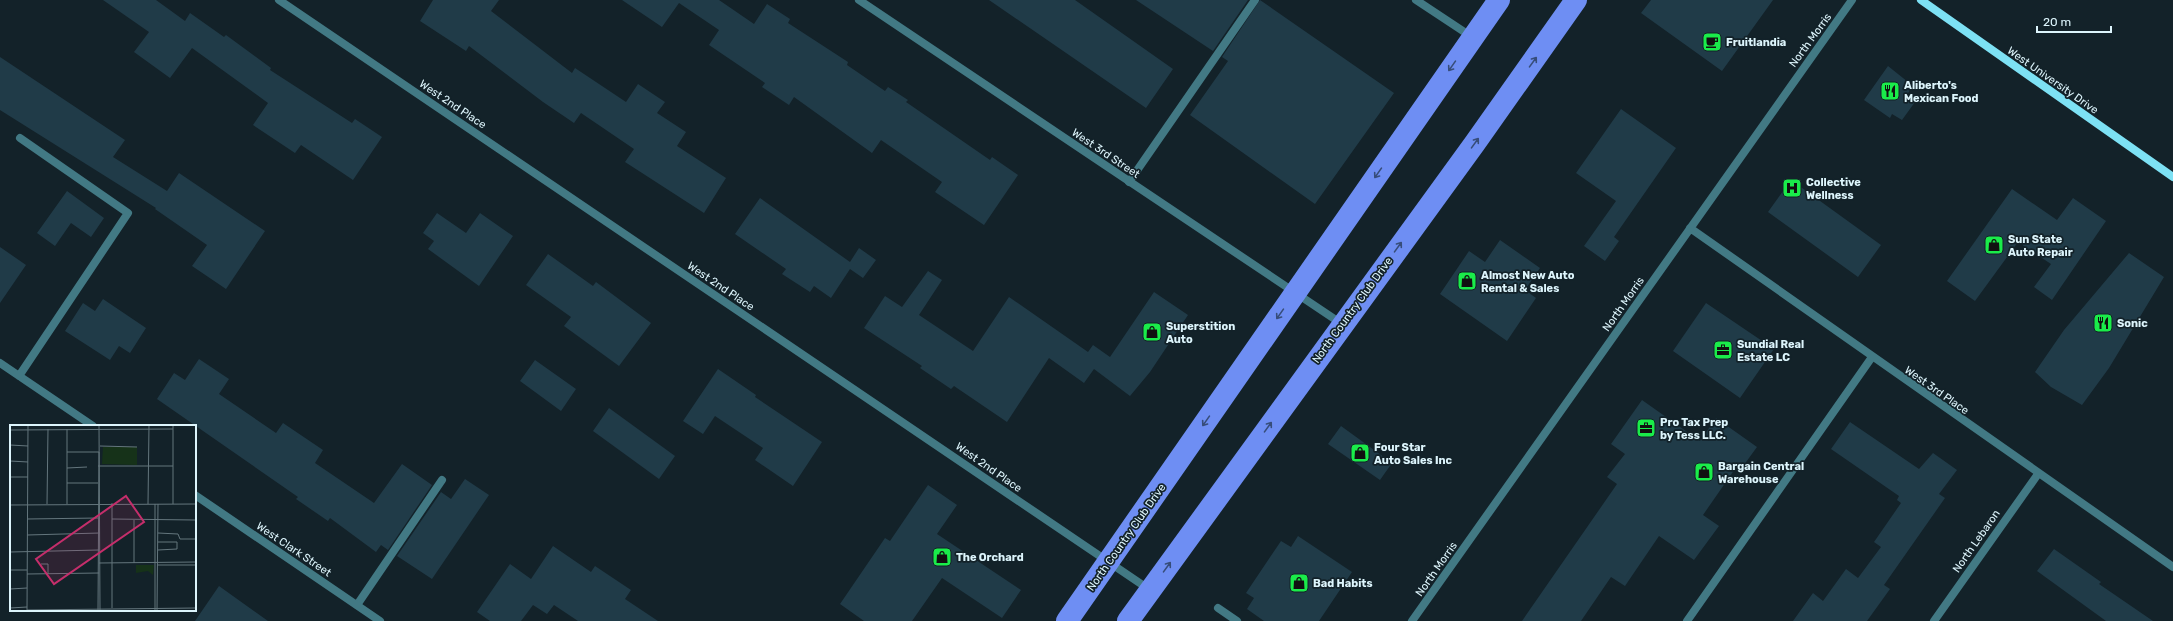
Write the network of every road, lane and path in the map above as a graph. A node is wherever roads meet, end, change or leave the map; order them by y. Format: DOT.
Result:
graph roads {
  1 [pos="279,0"];
  2 [pos="859,0"];
  3 [pos="1255,0"];
  4 [pos="1416,0"];
  5 [pos="1499,0"];
  6 [pos="1576,0"];
  7 [pos="1852,0"];
  8 [pos="1921,0"];
  9 [pos="1472,37"];
  10 [pos="20,138"];
  11 [pos="2173,177"];
  12 [pos="1129,182"];
  13 [pos="1690,228"];
  14 [pos="1295,292"];
  15 [pos="1342,324"];
  16 [pos="1872,357"];
  17 [pos="0,363"];
  18 [pos="19,376"];
  19 [pos="92,425"];
  20 [pos="2038,474"];
  21 [pos="442,480"];
  22 [pos="196,496"];
  23 [pos="1109,562"];
  24 [pos="2173,568"];
  25 [pos="1150,590"];
  26 [pos="357,605"];
  27 [pos="1218,608"];
  28 [pos="380,621"];
  29 [pos="1067,621"];
  30 [pos="1128,621"];
  31 [pos="1237,621"];
  32 [pos="1412,621"];
  33 [pos="1687,621"];
  34 [pos="1934,621"];
  1 -- 23 [label="street, West 2nd Place"];
  2 -- 12 [label="street, West 3rd Street"];
  3 -- 12 [label="street"];
  4 -- 9 [label="street"];
  5 -- 9 [label="main road, North Country Club Drive"];
  15 -- 6 [label="main road, North Country Club Drive, one-way"];
  7 -- 13 [label="street, North Morris"];
  8 -- 11 [label="main road, West University Drive"];
  9 -- 14 [label="main road, North Country Club Drive, one-way"];
  10 -- 18 [label="street"];
  12 -- 14 [label="street, West 3rd Street"];
  13 -- 16 [label="street, West 3rd Place"];
  13 -- 32 [label="street, North Morris"];
  14 -- 15 [label="street, West 3rd Street"];
  14 -- 23 [label="main road, North Country Club Drive, one-way"];
  25 -- 15 [label="main road, North Country Club Drive, one-way"];
  16 -- 20 [label="street, West 3rd Place"];
  16 -- 33 [label="street"];
  17 -- 18 [label="street"];
  18 -- 19 [label="street"];
  20 -- 24 [label="street, West 3rd Place"];
  20 -- 34 [label="street, North Lebaron"];
  21 -- 26 [label="street"];
  22 -- 26 [label="street, West Clark Street"];
  23 -- 25 [label="street, West 2nd Place"];
  23 -- 29 [label="main road, North Country Club Drive"];
  25 -- 30 [label="main road, North Country Club Drive"];
  26 -- 28 [label="street, West Clark Street"];
  27 -- 31 [label="street"];
}
